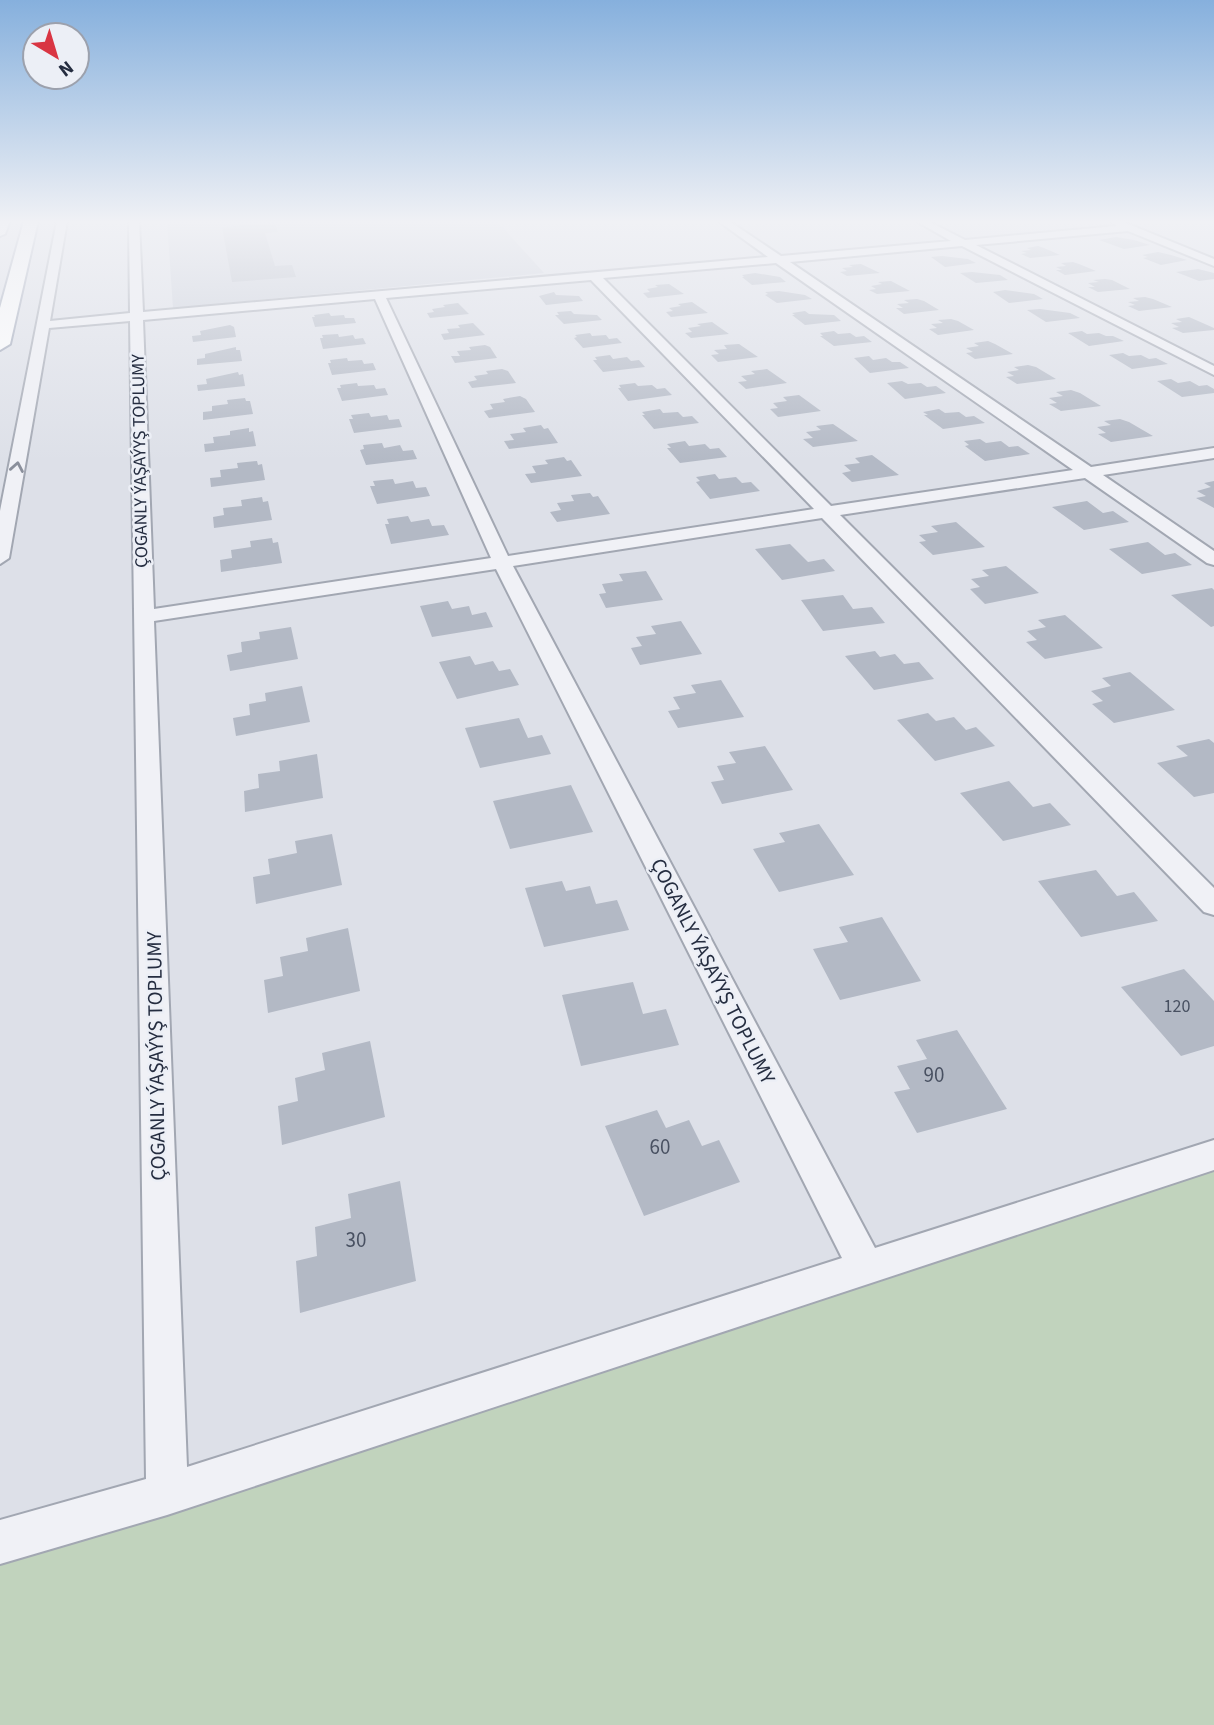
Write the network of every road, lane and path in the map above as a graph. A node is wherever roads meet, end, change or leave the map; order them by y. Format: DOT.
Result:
graph roads {
  1 [pos="11,302"];
  2 [pos="47,302"];
  3 [pos="137,302"];
  4 [pos="308,302"];
  5 [pos="382,302"];
  6 [pos="619,302"];
  7 [pos="841,302"];
  8 [pos="1079,302"];
  9 [pos="137,317"];
  10 [pos="43,325"];
  11 [pos="0,344"];
  12 [pos="1214,371"];
  13 [pos="1214,453"];
  14 [pos="1088,472"];
  15 [pos="828,513"];
  16 [pos="0,558"];
  17 [pos="1214,559"];
  18 [pos="502,562"];
  19 [pos="144,617"];
  20 [pos="1214,905"];
  21 [pos="1214,1155"];
  22 [pos="866,1268"];
  23 [pos="167,1494"];
  24 [pos="0,1542"];
  1 -- 11 [label="main road"];
  2 -- 10 [label="street"];
  3 -- 9 [label="street, ÇOGANLY ÝAŞAÝYŞ TOPLUMY"];
  4 -- 9 [label="street"];
  5 -- 18 [label="street, ÇOGANLY ÝAŞAÝYŞ TOPLUMY"];
  6 -- 15 [label="street"];
  7 -- 14 [label="street"];
  8 -- 12 [label="street"];
  9 -- 10 [label="street"];
  9 -- 19 [label="street, ÇOGANLY ÝAŞAÝYŞ TOPLUMY"];
  16 -- 10 [label="street, one-way"];
  13 -- 14 [label="street"];
  14 -- 15 [label="street"];
  14 -- 17 [label="street"];
  15 -- 18 [label="street"];
  15 -- 20 [label="street"];
  18 -- 19 [label="street"];
  18 -- 22 [label="street, ÇOGANLY ÝAŞAÝYŞ TOPLUMY"];
  19 -- 23 [label="street, ÇOGANLY ÝAŞAÝYŞ TOPLUMY"];
  21 -- 22 [label="street"];
  22 -- 23 [label="street"];
  23 -- 24 [label="street"];
}
